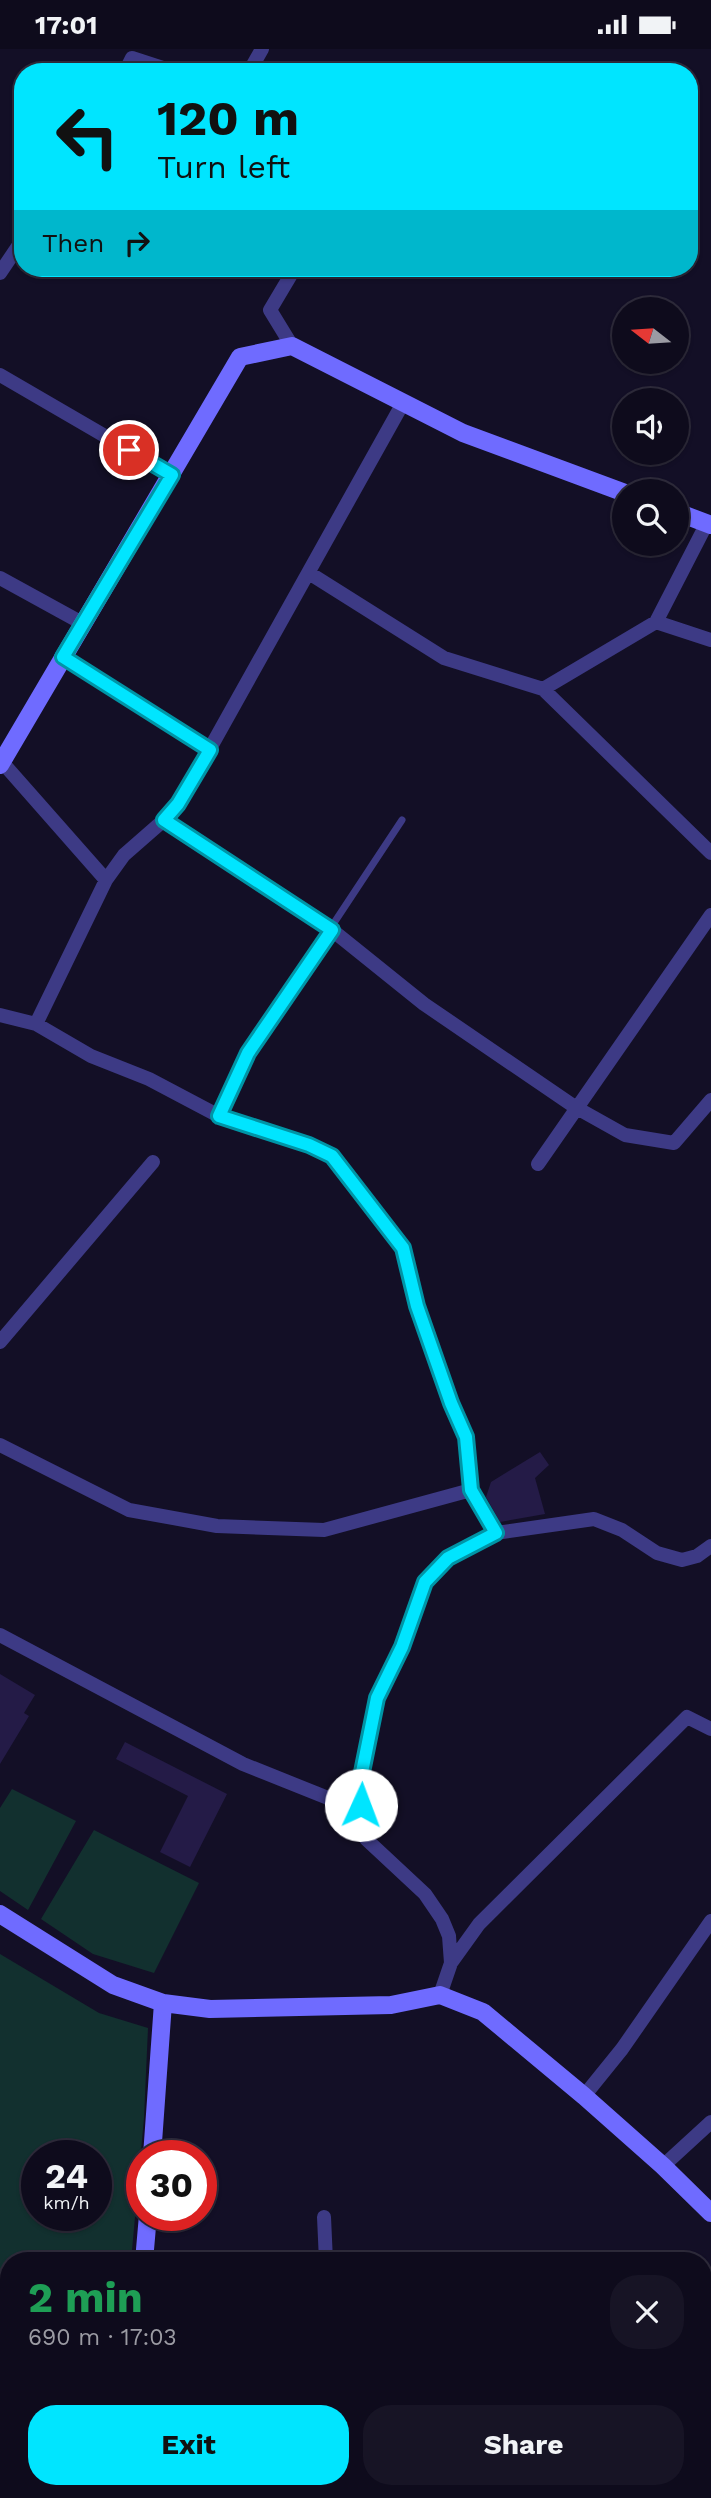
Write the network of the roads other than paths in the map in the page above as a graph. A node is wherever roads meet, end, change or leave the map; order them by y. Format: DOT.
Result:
graph roads {
  1 [pos="130,63"];
  2 [pos="147,63"];
  3 [pos="14,252"];
  4 [pos="0,273"];
  5 [pos="290,277"];
  6 [pos="292,346"];
  7 [pos="0,375"];
  8 [pos="403,403"];
  9 [pos="172,475"];
  10 [pos="612,488"];
  11 [pos="689,516"];
  12 [pos="709,524"];
  13 [pos="309,573"];
  14 [pos="0,578"];
  15 [pos="656,622"];
  16 [pos="82,623"];
  17 [pos="711,640"];
  18 [pos="63,657"];
  19 [pos="543,689"];
  20 [pos="210,750"];
  21 [pos="1,763"];
  22 [pos="164,820"];
  23 [pos="402,820"];
  24 [pos="711,853"];
  25 [pos="106,880"];
  26 [pos="711,915"];
  27 [pos="332,930"];
  28 [pos="0,1015"];
  29 [pos="36,1024"];
  30 [pos="711,1100"];
  31 [pos="575,1107"];
  32 [pos="219,1116"];
  33 [pos="153,1161"];
  34 [pos="538,1164"];
  35 [pos="0,1342"];
  36 [pos="0,1445"];
  37 [pos="471,1490"];
  38 [pos="496,1533"];
  39 [pos="711,1546"];
  40 [pos="0,1635"];
  41 [pos="711,1730"];
  42 [pos="361,1805"];
  43 [pos="0,1914"];
  44 [pos="711,1921"];
  45 [pos="451,1963"];
  46 [pos="440,1995"];
  47 [pos="163,2003"];
  48 [pos="584,2096"];
  49 [pos="711,2122"];
  50 [pos="153,2140"];
  51 [pos="663,2166"];
  52 [pos="711,2213"];
  53 [pos="324,2217"];
  54 [pos="147,2231"];
  55 [pos="145,2252"];
  56 [pos="326,2252"];
  1 -- 2 [label="street"];
  3 -- 4 [label="street"];
  5 -- 6 [label="street"];
  6 -- 8 [label="street"];
  6 -- 9 [label="street"];
  7 -- 9 [label="street"];
  8 -- 10 [label="street"];
  8 -- 13 [label="street"];
  9 -- 16 [label="street"];
  11 -- 12 [label="street"];
  12 -- 15 [label="street"];
  13 -- 19 [label="street"];
  13 -- 20 [label="street"];
  14 -- 16 [label="street"];
  15 -- 17 [label="street"];
  15 -- 19 [label="street"];
  16 -- 18 [label="street"];
  18 -- 20 [label="lane"];
  18 -- 21 [label="street"];
  19 -- 24 [label="street"];
  20 -- 22 [label="street"];
  21 -- 25 [label="street"];
  22 -- 25 [label="street"];
  22 -- 27 [label="street"];
  23 -- 27 [label="lane"];
  25 -- 29 [label="street"];
  26 -- 31 [label="street"];
  27 -- 31 [label="street"];
  27 -- 32 [label="lane"];
  28 -- 29 [label="street"];
  29 -- 32 [label="street"];
  30 -- 31 [label="street"];
  31 -- 34 [label="street"];
  32 -- 37 [label="street"];
  33 -- 35 [label="street"];
  36 -- 37 [label="street"];
  37 -- 38 [label="street"];
  38 -- 39 [label="street"];
  38 -- 42 [label="street"];
  40 -- 42 [label="street"];
  41 -- 45 [label="street"];
  42 -- 45 [label="street"];
  43 -- 47 [label="street"];
  44 -- 48 [label="street"];
  45 -- 46 [label="street"];
  46 -- 47 [label="street"];
  46 -- 48 [label="street"];
  47 -- 50 [label="street"];
  48 -- 51 [label="street"];
  49 -- 51 [label="street"];
  51 -- 52 [label="street"];
  53 -- 56 [label="street"];
  54 -- 55 [label="street"];
}
